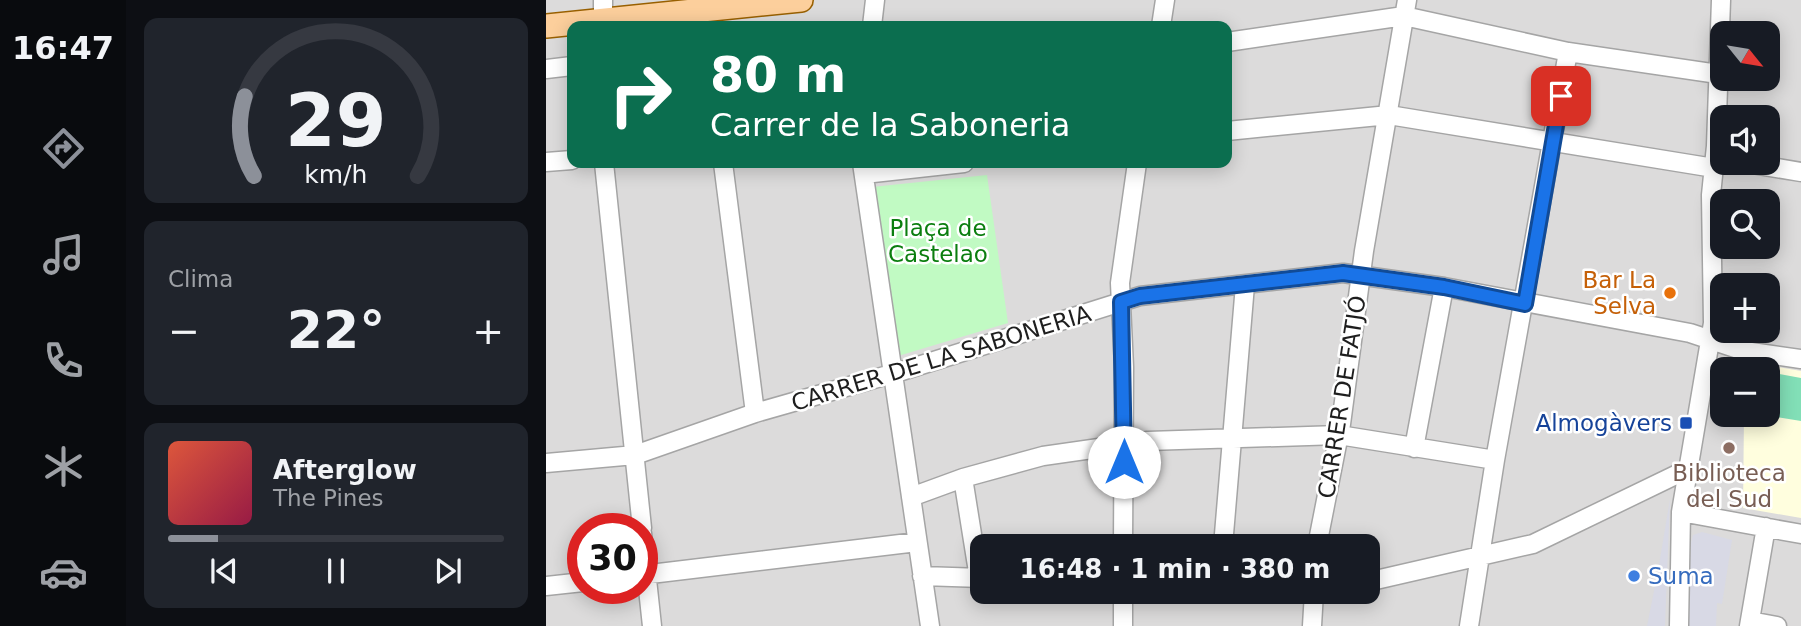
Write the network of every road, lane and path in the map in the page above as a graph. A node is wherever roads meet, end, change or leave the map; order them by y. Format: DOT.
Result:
graph roads {
  1 [pos="801,0"];
  2 [pos="875,0"];
  3 [pos="1165,0"];
  4 [pos="1721,0"];
  5 [pos="657,8"];
  6 [pos="1406,8"];
  7 [pos="604,16"];
  8 [pos="575,21"];
  9 [pos="873,21"];
  10 [pos="1162,21"];
  11 [pos="1720,21"];
  12 [pos="567,22"];
  13 [pos="546,26"];
  14 [pos="1232,42"];
  15 [pos="1568,52"];
  16 [pos="567,67"];
  17 [pos="546,69"];
  18 [pos="1710,74"];
  19 [pos="1389,115"];
  20 [pos="1232,131"];
  21 [pos="1553,141"];
  22 [pos="567,160"];
  23 [pos="1710,161"];
  24 [pos="546,162"];
  25 [pos="605,168"];
  26 [pos="724,168"];
  27 [pos="863,168"];
  28 [pos="1136,168"];
  29 [pos="1780,169"];
  30 [pos="1801,172"];
  31 [pos="1717,175"];
  32 [pos="1713,273"];
  33 [pos="1361,274"];
  34 [pos="1245,285"];
  35 [pos="1444,287"];
  36 [pos="1121,302"];
  37 [pos="1525,304"];
  38 [pos="1710,342"];
  39 [pos="1711,343"];
  40 [pos="1715,343"];
  41 [pos="1801,359"];
  42 [pos="892,374"];
  43 [pos="755,413"];
  44 [pos="1339,435"];
  45 [pos="1233,438"];
  46 [pos="1124,447"];
  47 [pos="1414,448"];
  48 [pos="635,455"];
  49 [pos="1495,460"];
  50 [pos="546,463"];
  51 [pos="1688,469"];
  52 [pos="963,478"];
  53 [pos="911,498"];
  54 [pos="1681,512"];
  55 [pos="640,513"];
  56 [pos="1766,527"];
  57 [pos="973,534"];
  58 [pos="1123,534"];
  59 [pos="1224,534"];
  60 [pos="1319,534"];
  61 [pos="1801,534"];
  62 [pos="917,542"];
  63 [pos="1479,556"];
  64 [pos="658,573"];
  65 [pos="922,576"];
  66 [pos="970,578"];
  67 [pos="1380,579"];
  68 [pos="567,584"];
  69 [pos="546,586"];
  70 [pos="649,604"];
  71 [pos="1123,604"];
  72 [pos="1315,604"];
  73 [pos="1749,623"];
  74 [pos="652,626"];
  75 [pos="930,626"];
  76 [pos="1123,626"];
  77 [pos="1312,626"];
  78 [pos="1469,626"];
  79 [pos="1679,626"];
  80 [pos="1777,626"];
  1 -- 5 [label="main road"];
  2 -- 9 [label="street"];
  3 -- 10 [label="street"];
  4 -- 11 [label="street"];
  5 -- 7 [label="main road"];
  6 -- 14 [label="street"];
  6 -- 15 [label="street"];
  6 -- 19 [label="street, CARRER DE FATJÓ"];
  7 -- 8 [label="main road"];
  12 -- 13 [label="main road"];
  15 -- 18 [label="street"];
  15 -- 21 [label="street"];
  16 -- 17 [label="street"];
  19 -- 20 [label="street"];
  19 -- 21 [label="street"];
  19 -- 33 [label="street, CARRER DE FATJÓ"];
  21 -- 23 [label="street"];
  21 -- 37 [label="street"];
  22 -- 24 [label="street"];
  25 -- 48 [label="street"];
  26 -- 43 [label="street"];
  27 -- 42 [label="street"];
  28 -- 36 [label="street"];
  29 -- 30 [label="street"];
  31 -- 32 [label="street"];
  33 -- 34 [label="street, CARRER DE LA SABONERIA"];
  33 -- 35 [label="street, CARRER DE LA SABONERIA"];
  33 -- 44 [label="street, CARRER DE FATJÓ"];
  34 -- 36 [label="street, CARRER DE LA SABONERIA"];
  34 -- 45 [label="street"];
  35 -- 37 [label="street, CARRER DE LA SABONERIA"];
  35 -- 47 [label="street"];
  36 -- 42 [label="street, CARRER DE LA SABONERIA"];
  36 -- 46 [label="street"];
  37 -- 38 [label="street, CARRER DE LA SABONERIA"];
  37 -- 49 [label="street"];
  39 -- 51 [label="street"];
  40 -- 41 [label="street, CARRER DE LA SABONERIA"];
  42 -- 43 [label="street, CARRER DE LA SABONERIA"];
  42 -- 53 [label="street"];
  43 -- 48 [label="street, CARRER DE LA SABONERIA"];
  44 -- 45 [label="street"];
  44 -- 47 [label="street"];
  44 -- 60 [label="street, CARRER DE FATJÓ"];
  45 -- 46 [label="street"];
  45 -- 59 [label="street"];
  46 -- 52 [label="street"];
  46 -- 58 [label="street"];
  47 -- 49 [label="street"];
  48 -- 50 [label="street, CARRER DE LA SABONERIA"];
  48 -- 55 [label="street"];
  49 -- 63 [label="street"];
  51 -- 54 [label="street"];
  51 -- 63 [label="street"];
  52 -- 53 [label="street"];
  52 -- 57 [label="street"];
  53 -- 62 [label="street"];
  54 -- 56 [label="street"];
  54 -- 79 [label="street"];
  56 -- 61 [label="street"];
  56 -- 73 [label="street"];
  62 -- 64 [label="street"];
  62 -- 65 [label="street"];
  63 -- 67 [label="street"];
  63 -- 78 [label="street"];
  65 -- 66 [label="street"];
  65 -- 75 [label="street"];
  68 -- 69 [label="street"];
  70 -- 74 [label="street"];
  71 -- 76 [label="street"];
  72 -- 77 [label="street"];
  73 -- 80 [label="street"];
}
